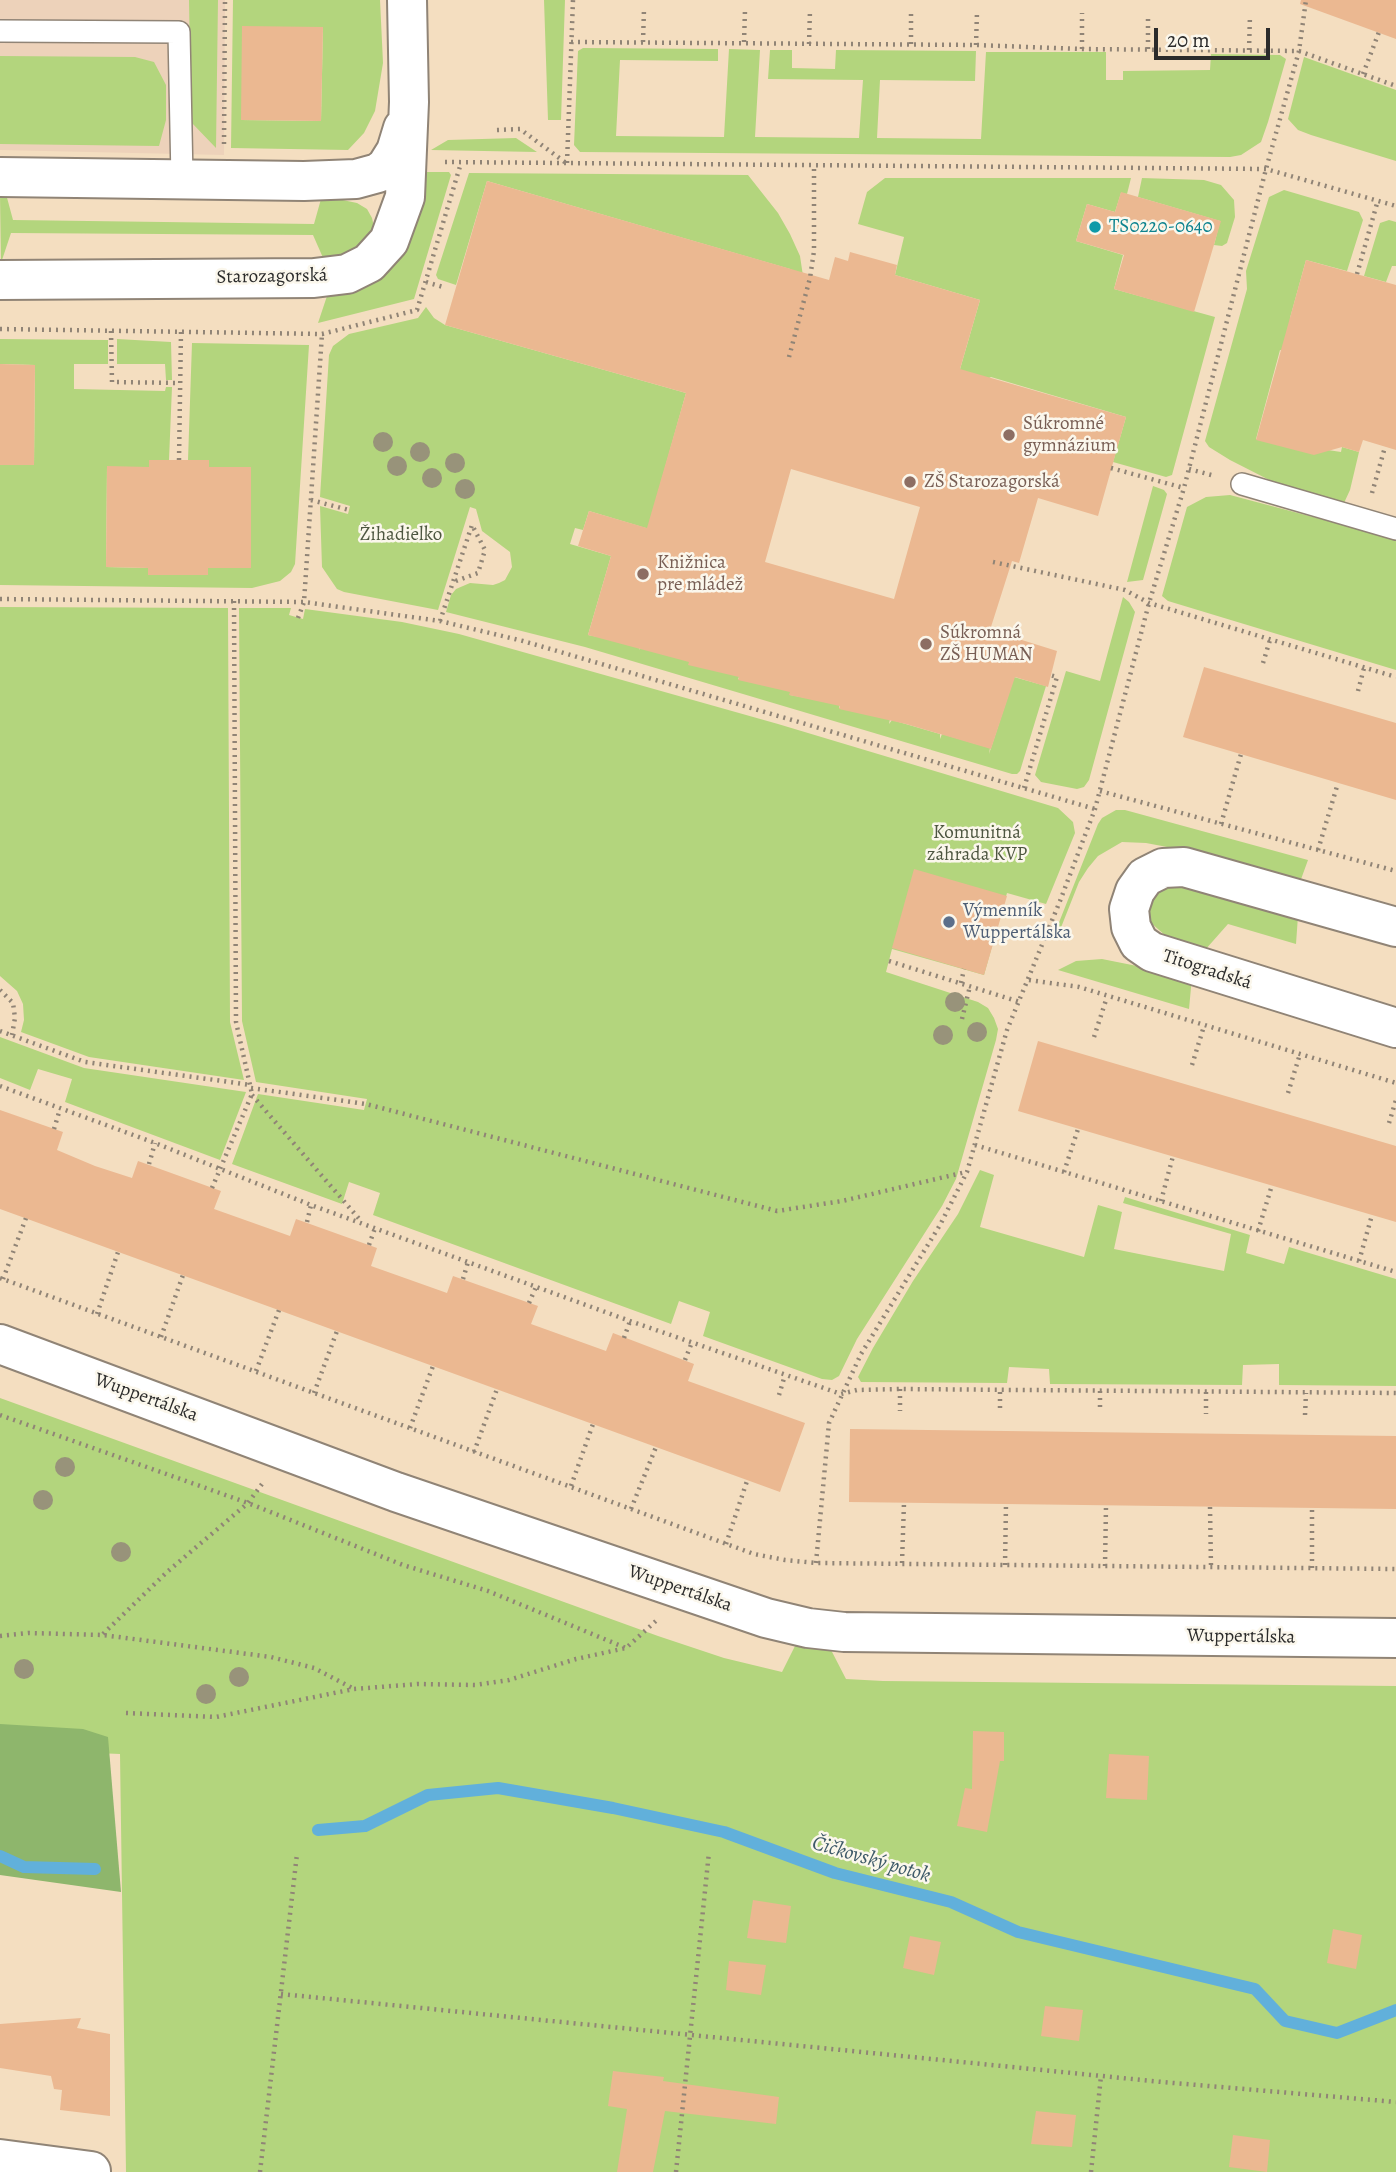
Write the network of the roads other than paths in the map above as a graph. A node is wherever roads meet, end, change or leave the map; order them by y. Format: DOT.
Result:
graph roads {
  1 [pos="407,0"];
  2 [pos="0,31"];
  3 [pos="409,102"];
  4 [pos="0,177"];
  5 [pos="182,179"];
  6 [pos="0,280"];
  7 [pos="1242,484"];
  8 [pos="1396,529"];
  9 [pos="1396,927"];
  10 [pos="1396,1028"];
  11 [pos="0,1345"];
  12 [pos="1396,1639"];
  13 [pos="0,2159"];
  14 [pos="91,2171"];
  1 -- 3 [label="street, Starozagorská"];
  2 -- 5 [label="lane"];
  3 -- 5 [label="street, Starozagorská"];
  3 -- 6 [label="street, Starozagorská"];
  4 -- 5 [label="street, Starozagorská"];
  7 -- 8 [label="lane"];
  9 -- 10 [label="street, Titogradská"];
  11 -- 12 [label="street, Wuppertálska"];
  13 -- 14 [label="street"];
}
